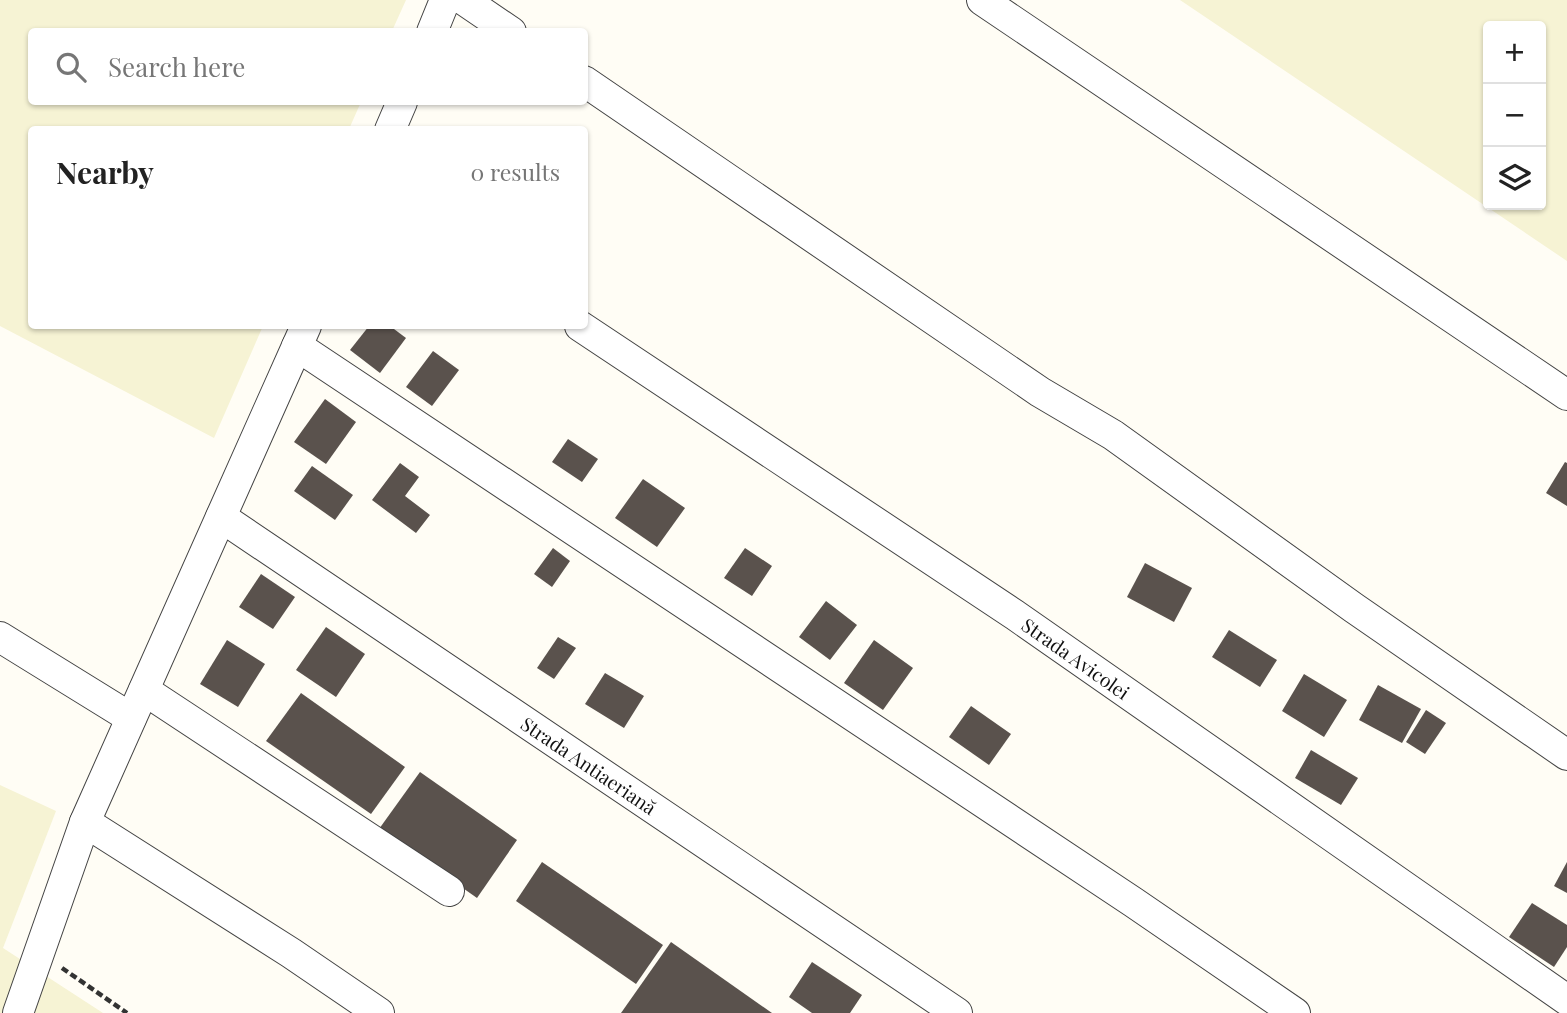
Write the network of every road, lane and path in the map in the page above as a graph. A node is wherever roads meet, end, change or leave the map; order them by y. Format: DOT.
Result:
graph roads {
  1 [pos="446,0"];
  2 [pos="464,0"];
  3 [pos="982,0"];
  4 [pos="434,28"];
  5 [pos="505,28"];
  6 [pos="588,84"];
  7 [pos="401,105"];
  8 [pos="392,126"];
  9 [pos="585,329"];
  10 [pos="302,336"];
  11 [pos="1567,394"];
  12 [pos="221,517"];
  13 [pos="0,637"];
  14 [pos="144,690"];
  15 [pos="131,718"];
  16 [pos="1567,755"];
  17 [pos="85,821"];
  18 [pos="449,891"];
  19 [pos="38,952"];
  20 [pos="1567,1000"];
  21 [pos="18,1013"];
  22 [pos="127,1013"];
  23 [pos="379,1013"];
  24 [pos="957,1013"];
  25 [pos="1294,1013"];
  1 -- 4 [label="street"];
  2 -- 5 [label="street"];
  3 -- 11 [label="street"];
  6 -- 16 [label="street"];
  7 -- 8 [label="street"];
  9 -- 20 [label="street, Strada Avicolei"];
  10 -- 12 [label="street"];
  10 -- 25 [label="street"];
  12 -- 14 [label="street"];
  12 -- 24 [label="street, Strada Antiaeriană"];
  13 -- 15 [label="street"];
  14 -- 15 [label="street"];
  14 -- 18 [label="street"];
  15 -- 17 [label="street"];
  17 -- 19 [label="street"];
  17 -- 23 [label="street"];
  19 -- 21 [label="street"];
  19 -- 22 [label="path"];
}
